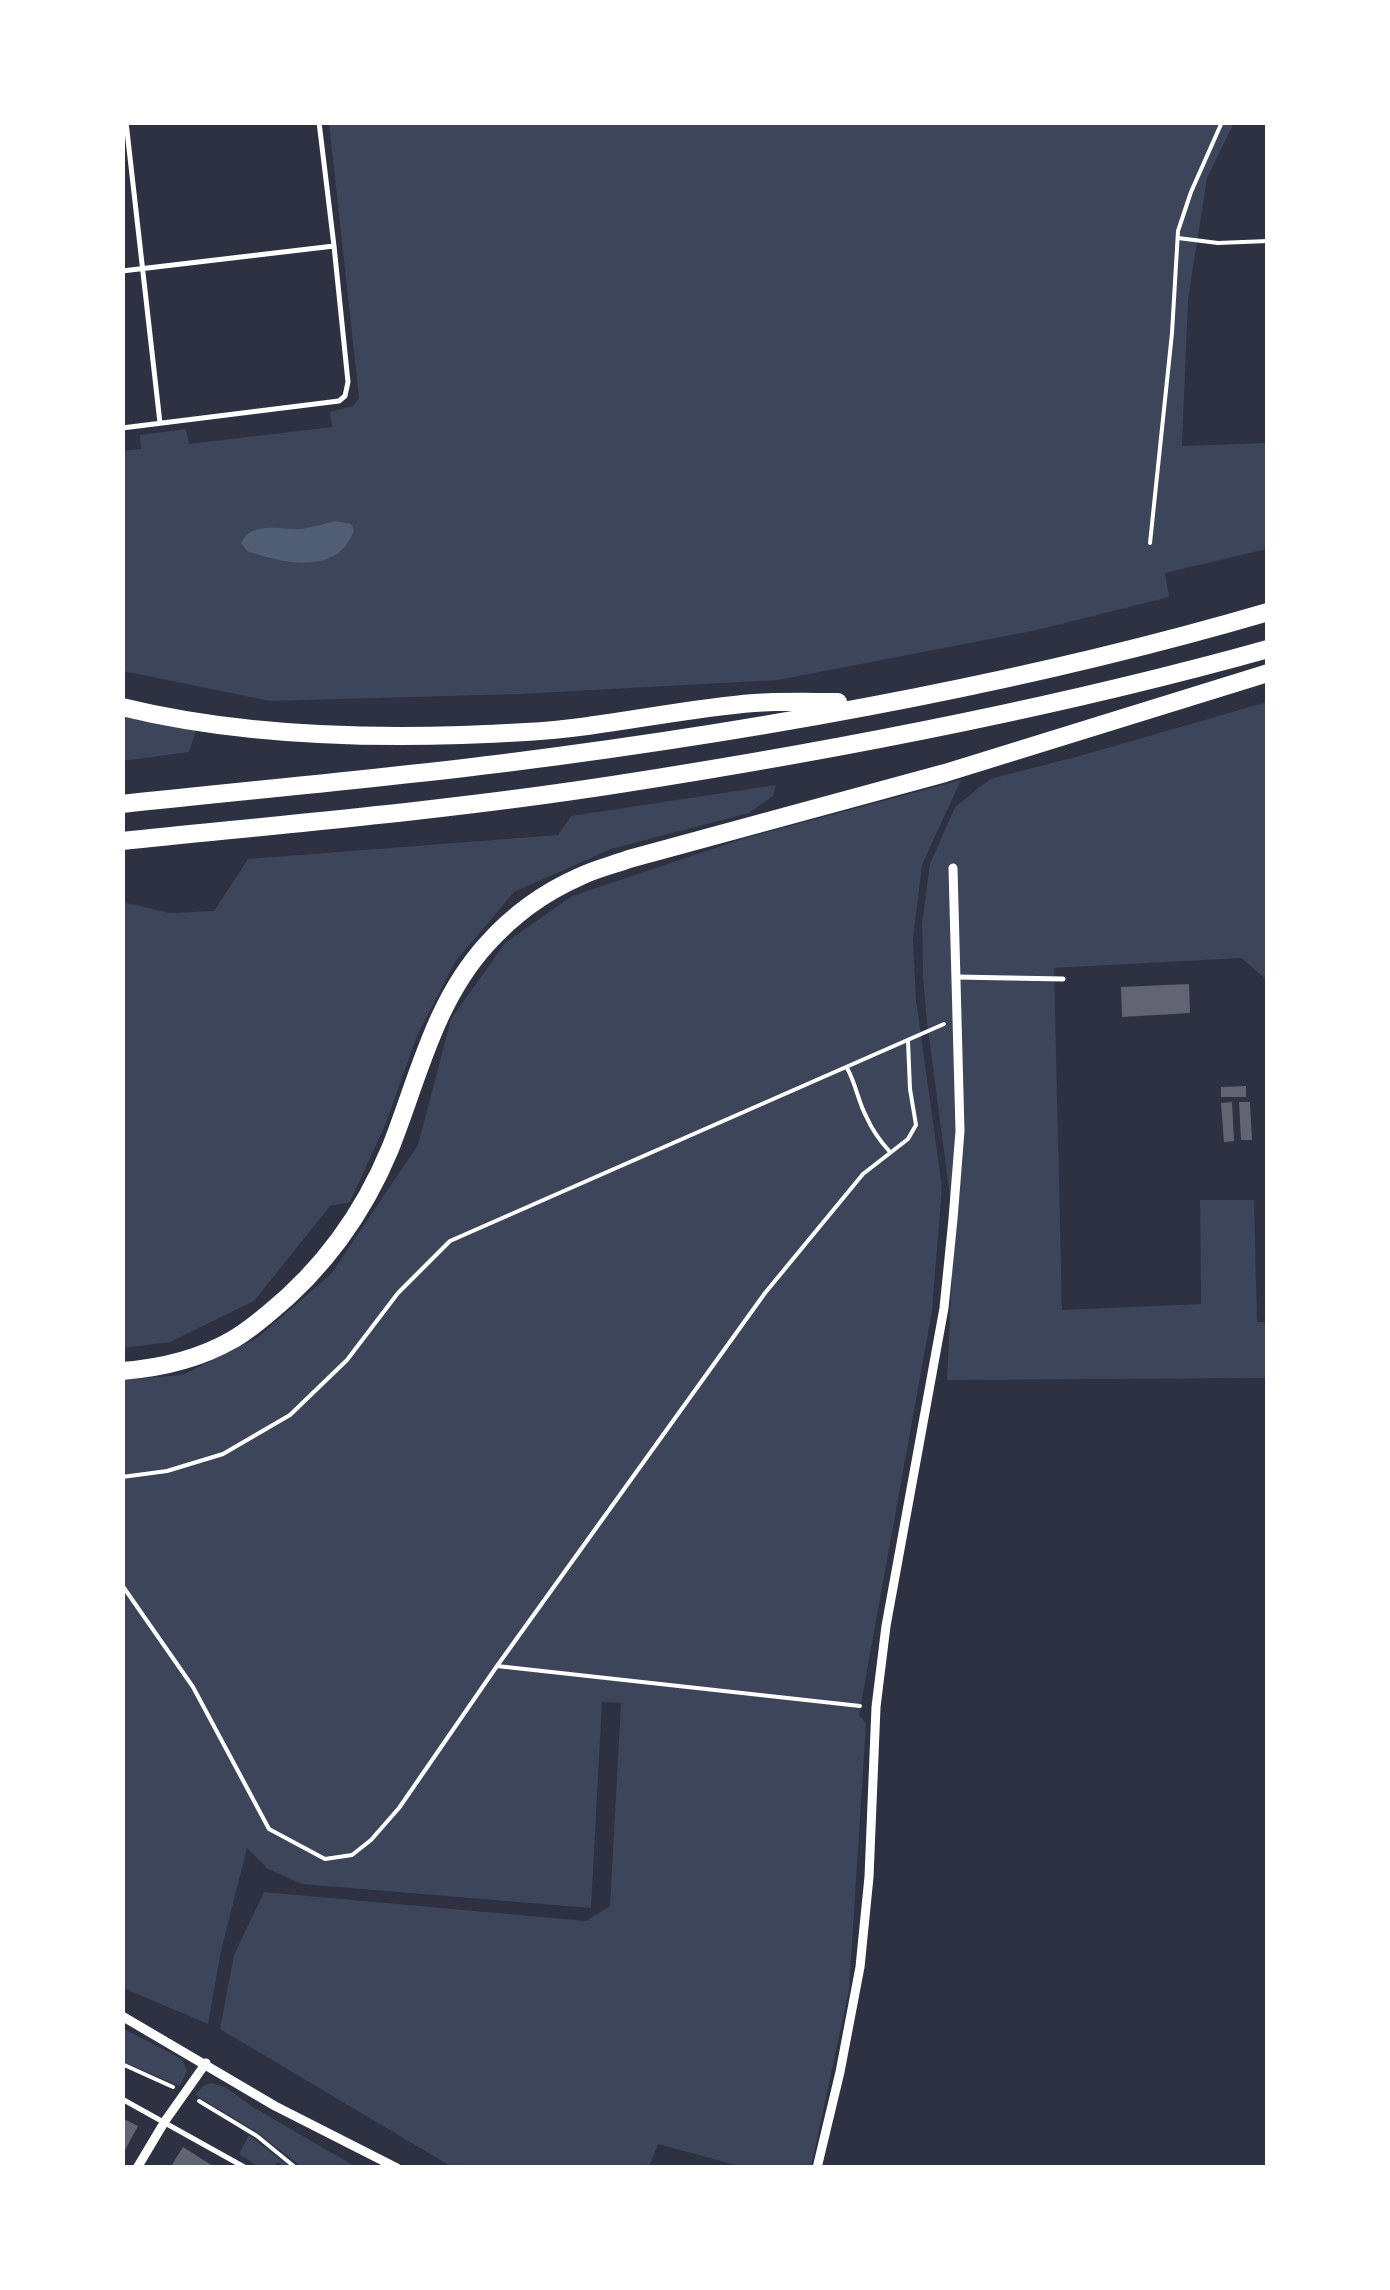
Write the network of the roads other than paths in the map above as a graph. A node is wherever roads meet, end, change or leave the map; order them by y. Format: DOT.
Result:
graph roads {
  1 [pos="126,122"];
  2 [pos="319,122"];
  3 [pos="334,246"];
  4 [pos="142,268"];
  5 [pos="122,270"];
  6 [pos="160,424"];
  7 [pos="122,428"];
  8 [pos="1268,612"];
  9 [pos="1268,650"];
  10 [pos="1268,673"];
  11 [pos="891,702"];
  12 [pos="122,707"];
  13 [pos="122,804"];
  14 [pos="122,840"];
  15 [pos="952,868"];
  16 [pos="956,977"];
  17 [pos="1063,979"];
  18 [pos="122,1371"];
  19 [pos="122,2016"];
  20 [pos="206,2063"];
  21 [pos="122,2099"];
  22 [pos="165,2121"];
  23 [pos="137,2168"];
  24 [pos="246,2168"];
  25 [pos="397,2168"];
  26 [pos="817,2168"];
  1 -- 4 [label="lane"];
  2 -- 3 [label="lane"];
  3 -- 4 [label="lane"];
  3 -- 6 [label="lane"];
  4 -- 5 [label="lane"];
  4 -- 6 [label="lane"];
  6 -- 7 [label="lane"];
  8 -- 11 [label="highway"];
  9 -- 14 [label="highway"];
  10 -- 18 [label="highway"];
  11 -- 12 [label="highway"];
  11 -- 13 [label="highway"];
  15 -- 16 [label="street"];
  16 -- 17 [label="lane"];
  16 -- 26 [label="street"];
  19 -- 20 [label="street"];
  20 -- 22 [label="street"];
  20 -- 25 [label="street"];
  21 -- 22 [label="lane"];
  22 -- 23 [label="street"];
  22 -- 24 [label="lane"];
}
